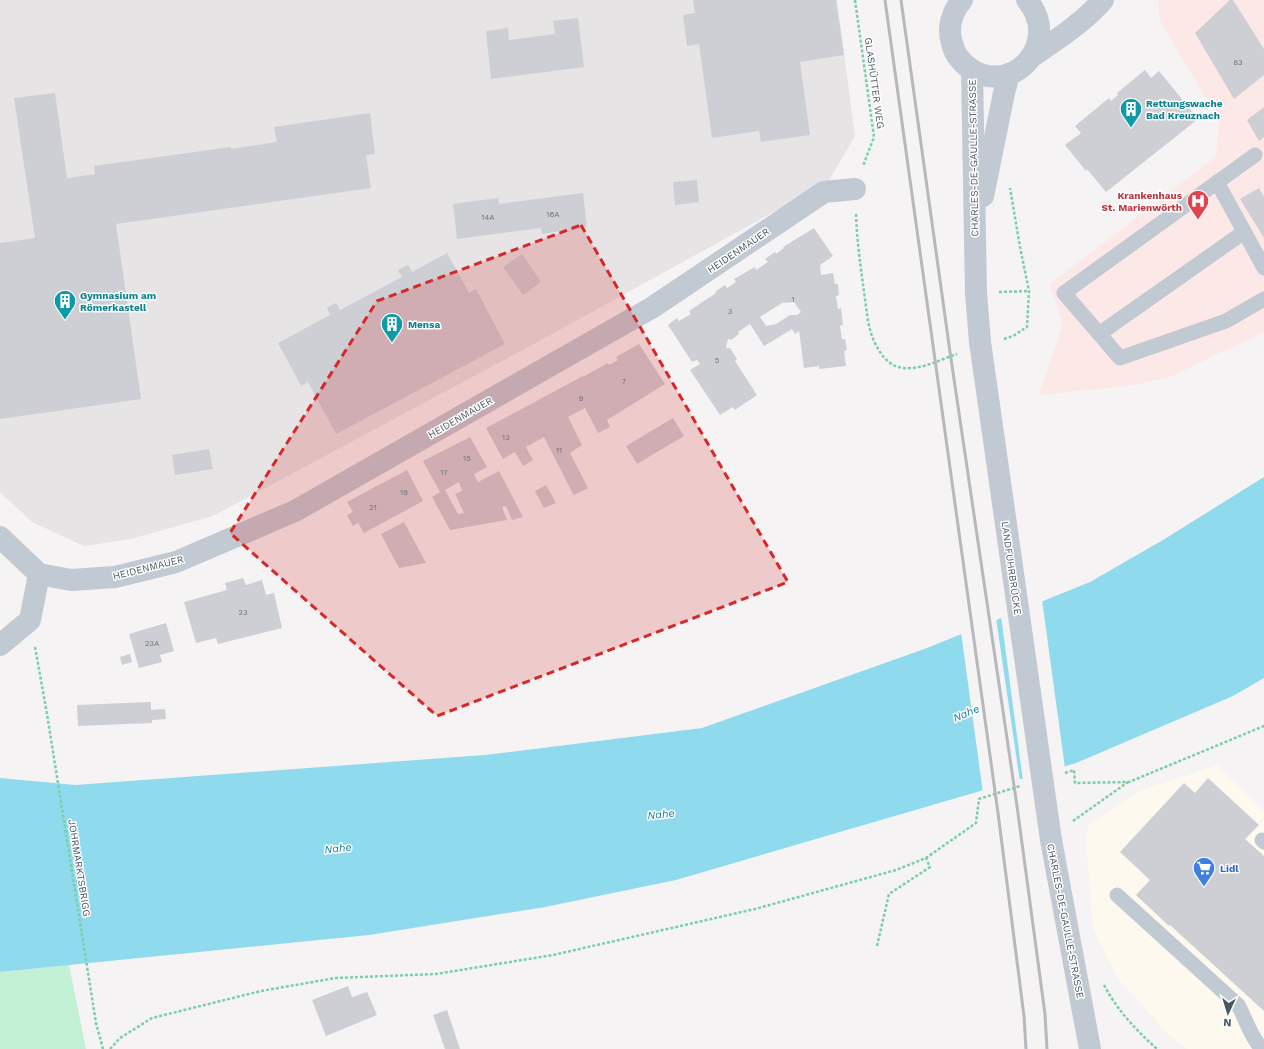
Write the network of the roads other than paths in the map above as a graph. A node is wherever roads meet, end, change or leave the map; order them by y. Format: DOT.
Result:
graph roads {
  1 [pos="961,0"];
  2 [pos="1027,0"];
  3 [pos="1103,0"];
  4 [pos="1032,57"];
  5 [pos="972,70"];
  6 [pos="1009,74"];
  7 [pos="1254,155"];
  8 [pos="1217,182"];
  9 [pos="855,188"];
  10 [pos="1244,232"];
  11 [pos="975,247"];
  12 [pos="1264,268"];
  13 [pos="1264,299"];
  14 [pos="1100,334"];
  15 [pos="980,342"];
  16 [pos="0,537"];
  17 [pos="39,574"];
  18 [pos="0,644"];
  19 [pos="1044,793"];
  20 [pos="1117,895"];
  21 [pos="1090,1049"];
  22 [pos="1262,1049"];
  1 -- 5 [label="street"];
  2 -- 4 [label="street"];
  3 -- 4 [label="street"];
  4 -- 6 [label="street"];
  5 -- 6 [label="street"];
  5 -- 11 [label="street, CHARLES-DE-GAULLE-STRASSE"];
  6 -- 11 [label="street, CHARLES-DE-GAULLE-STRASSE"];
  7 -- 8 [label="lane"];
  8 -- 10 [label="lane"];
  8 -- 14 [label="lane"];
  9 -- 17 [label="street, HEIDENMAUER"];
  10 -- 12 [label="lane"];
  10 -- 14 [label="lane"];
  11 -- 15 [label="street, CHARLES-DE-GAULLE-STRASSE"];
  13 -- 14 [label="lane"];
  15 -- 19 [label="street, LANDFUHRBRÜCKE"];
  16 -- 17 [label="street"];
  17 -- 18 [label="street"];
  19 -- 21 [label="street, CHARLES-DE-GAULLE-STRASSE"];
  20 -- 22 [label="lane"];
}
